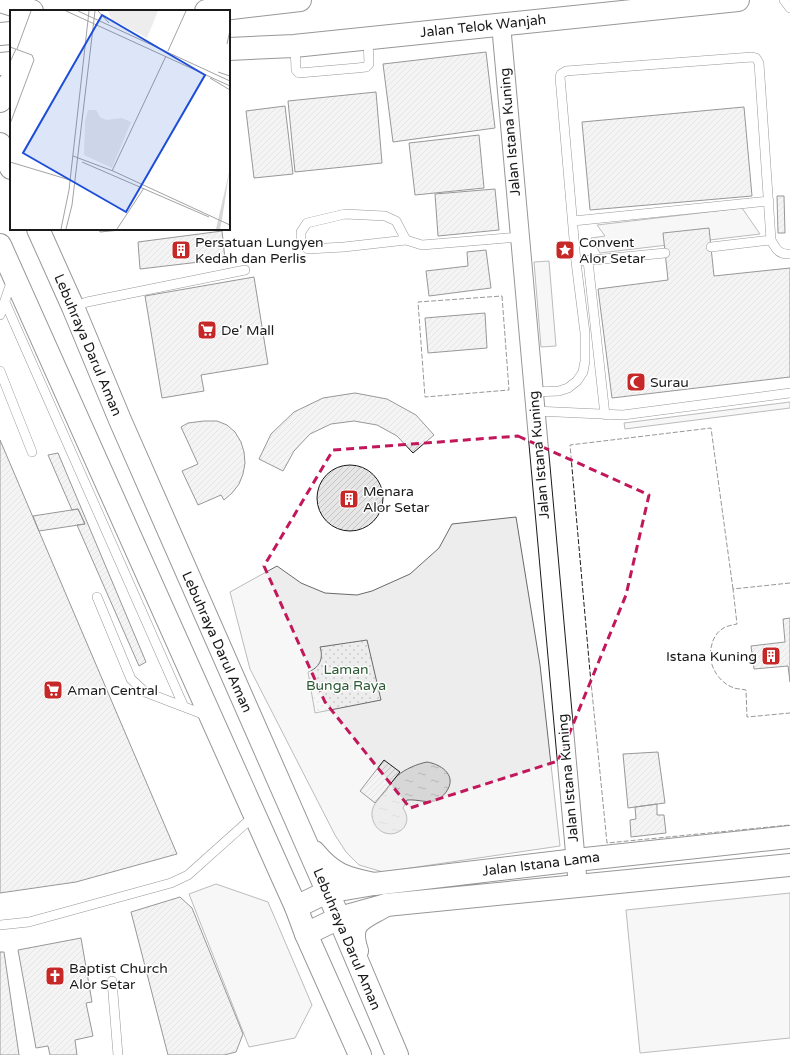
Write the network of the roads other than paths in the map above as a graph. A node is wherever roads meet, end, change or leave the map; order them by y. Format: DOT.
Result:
graph roads {
  1 [pos="300,0"];
  2 [pos="738,0"];
  3 [pos="784,0"];
  4 [pos="0,2"];
  5 [pos="790,8"];
  6 [pos="28,10"];
  7 [pos="215,10"];
  8 [pos="501,24"];
  9 [pos="10,33"];
  10 [pos="0,34"];
  11 [pos="230,49"];
  12 [pos="10,63"];
  13 [pos="0,64"];
  14 [pos="10,82"];
  15 [pos="0,101"];
  16 [pos="0,144"];
  17 [pos="10,166"];
  18 [pos="768,200"];
  19 [pos="573,221"];
  20 [pos="38,230"];
  21 [pos="520,237"];
  22 [pos="406,240"];
  23 [pos="771,240"];
  24 [pos="0,245"];
  25 [pos="711,247"];
  26 [pos="665,253"];
  27 [pos="790,254"];
  28 [pos="588,261"];
  29 [pos="576,262"];
  30 [pos="245,270"];
  31 [pos="14,275"];
  32 [pos="5,302"];
  33 [pos="73,307"];
  34 [pos="0,315"];
  35 [pos="0,371"];
  36 [pos="534,392"];
  37 [pos="790,393"];
  38 [pos="536,411"];
  39 [pos="605,415"];
  40 [pos="32,452"];
  41 [pos="97,597"];
  42 [pos="184,706"];
  43 [pos="211,717"];
  44 [pos="255,815"];
  45 [pos="790,837"];
  46 [pos="305,842"];
  47 [pos="576,860"];
  48 [pos="790,865"];
  49 [pos="374,884"];
  50 [pos="578,886"];
  51 [pos="327,892"];
  52 [pos="386,905"];
  53 [pos="296,907"];
  54 [pos="339,918"];
  55 [pos="0,925"];
  56 [pos="306,934"];
  57 [pos="112,981"];
  58 [pos="371,994"];
  59 [pos="118,1055"];
  60 [pos="360,1055"];
  61 [pos="397,1055"];
  1 -- 7 [label="main road"];
  2 -- 8 [label="main road, Jalan Telok Wanjah"];
  3 -- 5 [label="lane"];
  4 -- 6 [label="main road"];
  8 -- 11 [label="main road, Jalan Telok Wanjah"];
  8 -- 21 [label="street, Jalan Istana Kuning"];
  9 -- 10 [label="main road"];
  12 -- 13 [label="main road"];
  14 -- 15 [label="main road"];
  16 -- 17 [label="main road"];
  18 -- 19 [label="lane"];
  18 -- 19 [label="lane"];
  18 -- 23 [label="lane"];
  19 -- 29 [label="lane"];
  20 -- 33 [label="main road, Lebuhraya Darul Aman"];
  21 -- 22 [label="lane"];
  21 -- 36 [label="street, Jalan Istana Kuning"];
  22 -- 22 [label="lane"];
  23 -- 25 [label="lane"];
  23 -- 27 [label="lane"];
  24 -- 31 [label="main road"];
  26 -- 28 [label="lane"];
  28 -- 29 [label="lane"];
  28 -- 39 [label="lane"];
  29 -- 36 [label="lane"];
  30 -- 33 [label="lane"];
  31 -- 32 [label="lane"];
  31 -- 43 [label="main road"];
  32 -- 34 [label="lane"];
  32 -- 42 [label="lane"];
  33 -- 46 [label="main road, Lebuhraya Darul Aman"];
  35 -- 40 [label="lane"];
  36 -- 38 [label="street, Jalan Istana Kuning"];
  37 -- 39 [label="lane"];
  38 -- 39 [label="lane"];
  38 -- 47 [label="street, Jalan Istana Kuning"];
  41 -- 42 [label="lane"];
  42 -- 43 [label="lane"];
  43 -- 44 [label="main road"];
  44 -- 53 [label="main road"];
  44 -- 55 [label="lane"];
  45 -- 47 [label="main road, Jalan Istana Lama"];
  46 -- 49 [label="main road"];
  46 -- 51 [label="main road, Lebuhraya Darul Aman"];
  47 -- 49 [label="main road, Jalan Istana Lama"];
  47 -- 50 [label="street, Jalan Istana Kuning"];
  48 -- 50 [label="main road, Jalan Istana Lama"];
  49 -- 51 [label="main road, Jalan Istana Lama"];
  50 -- 52 [label="main road, Jalan Istana Lama"];
  51 -- 53 [label="main road, Jalan Istana Lama"];
  51 -- 54 [label="main road, Lebuhraya Darul Aman"];
  52 -- 54 [label="main road, Jalan Istana Lama"];
  52 -- 58 [label="main road"];
  53 -- 56 [label="main road"];
  54 -- 56 [label="main road, Jalan Istana Lama"];
  54 -- 58 [label="main road, Lebuhraya Darul Aman"];
  56 -- 60 [label="main road"];
  57 -- 59 [label="lane"];
  58 -- 61 [label="main road, Lebuhraya Darul Aman"];
}
